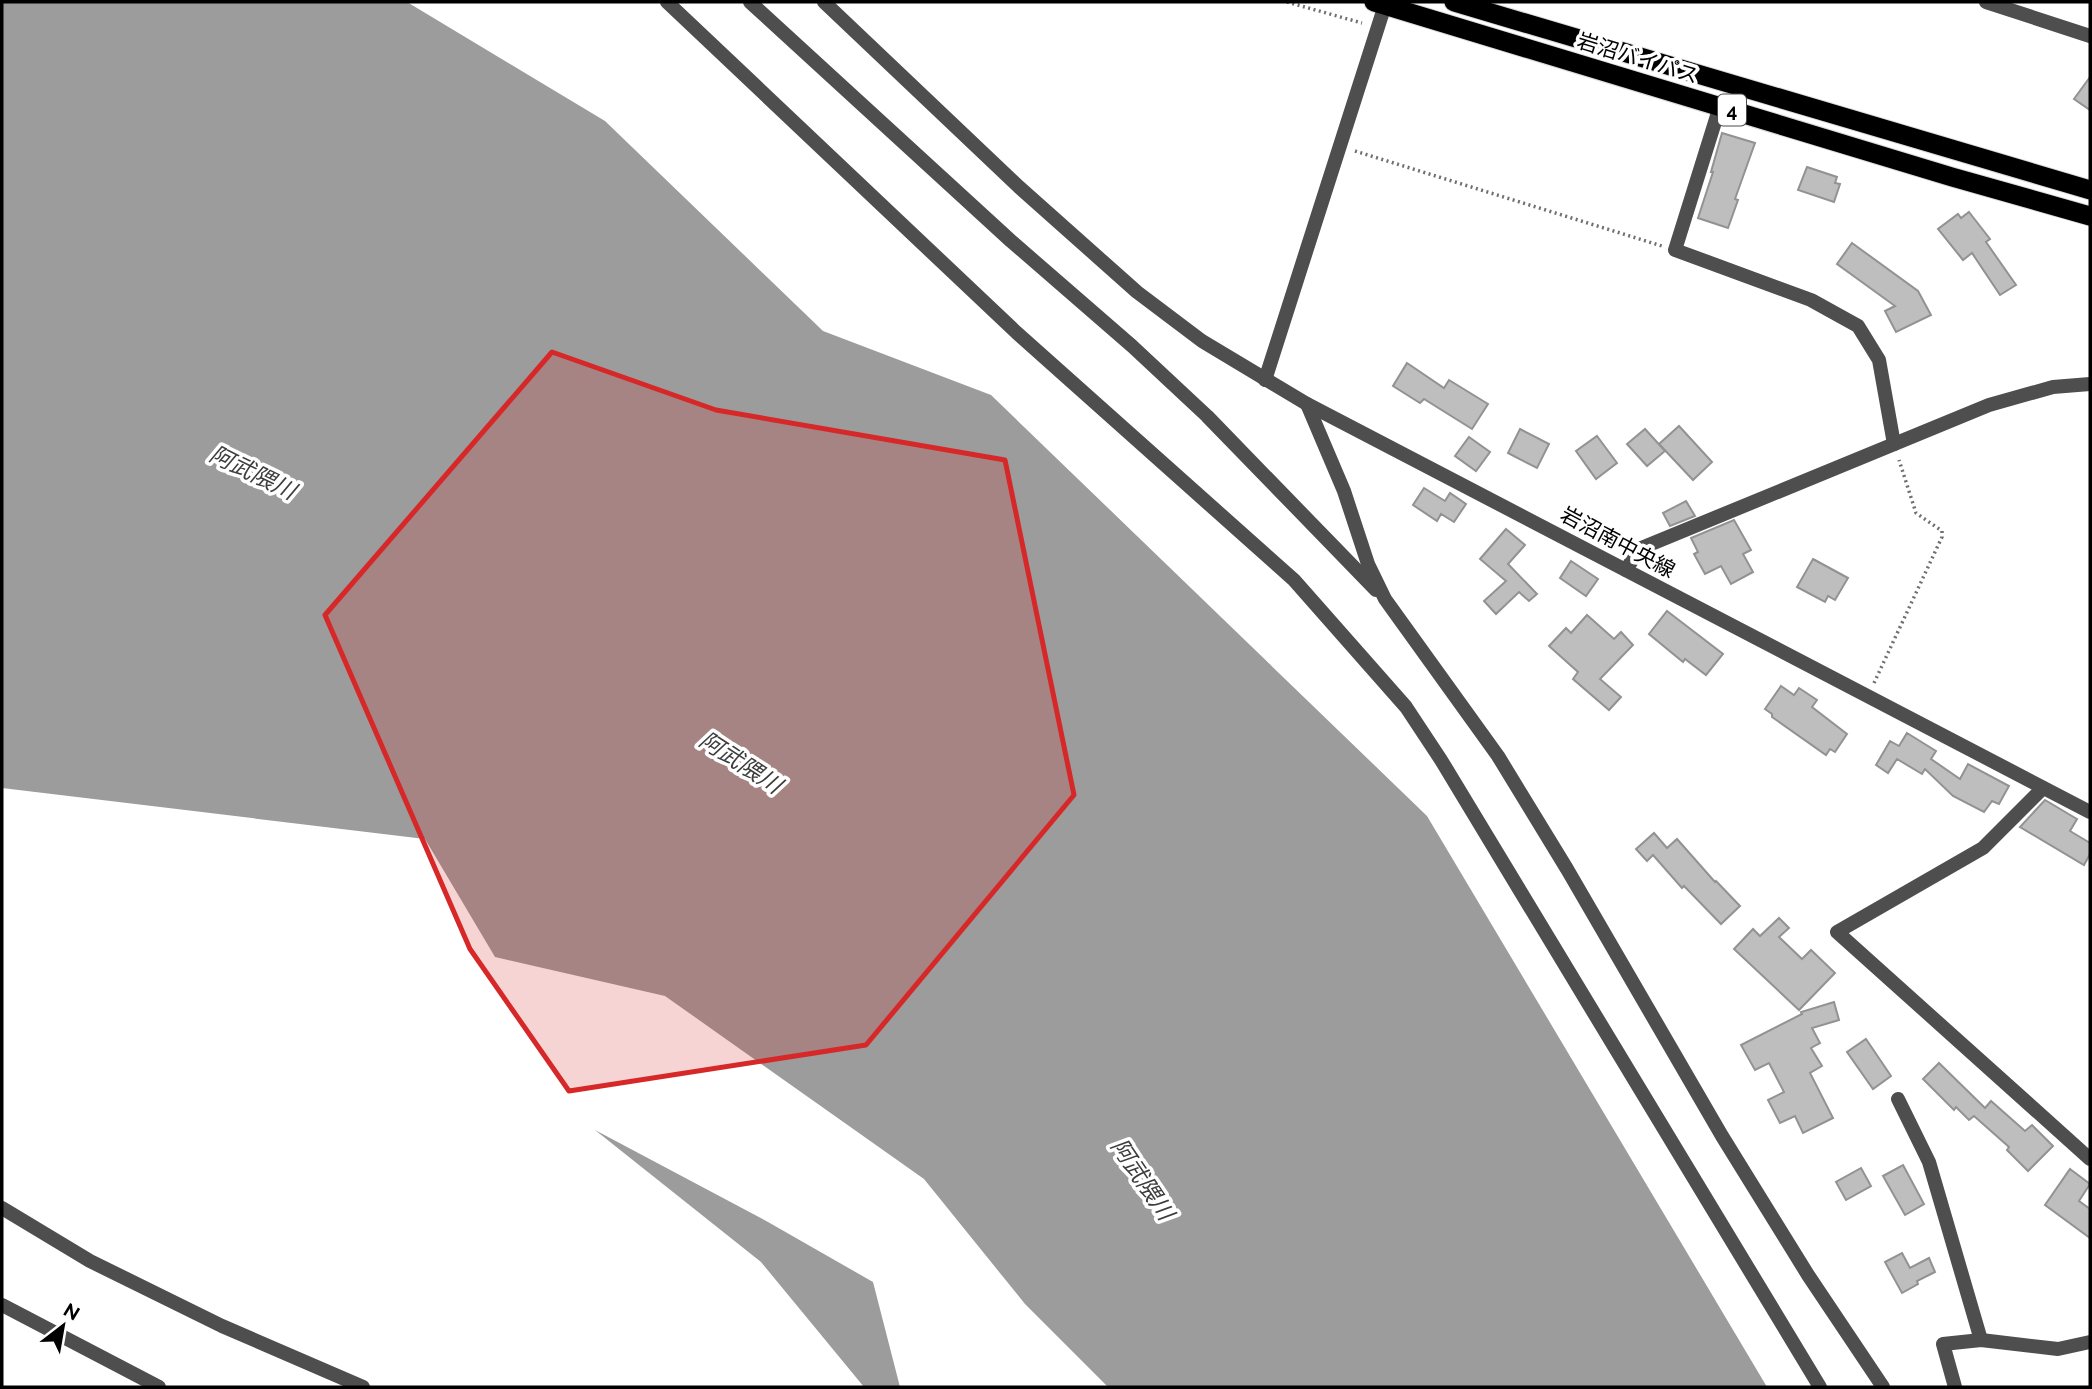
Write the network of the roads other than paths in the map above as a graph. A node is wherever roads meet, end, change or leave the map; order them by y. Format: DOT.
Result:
graph roads {
  1 [pos="667,2"];
  2 [pos="750,2"];
  3 [pos="824,2"];
  4 [pos="1454,2"];
  5 [pos="1987,2"];
  6 [pos="1380,3"];
  7 [pos="2090,36"];
  8 [pos="1720,106"];
  9 [pos="2090,190"];
  10 [pos="2090,216"];
  11 [pos="1265,380"];
  12 [pos="2090,384"];
  13 [pos="1307,404"];
  14 [pos="1894,444"];
  15 [pos="1626,570"];
  16 [pos="1384,598"];
  17 [pos="2043,788"];
  18 [pos="2090,812"];
  19 [pos="1898,1099"];
  20 [pos="2090,1159"];
  21 [pos="2,1208"];
  22 [pos="2,1306"];
  23 [pos="1981,1340"];
  24 [pos="2090,1342"];
  25 [pos="159,1387"];
  26 [pos="363,1387"];
  27 [pos="1820,1387"];
  28 [pos="1883,1387"];
  29 [pos="1955,1387"];
  1 -- 27 [label="street"];
  2 -- 16 [label="street"];
  3 -- 11 [label="street, 岩沼南中央線"];
  4 -- 9 [label="highway, 岩沼バイパス / 4"];
  5 -- 7 [label="street"];
  6 -- 8 [label="highway, 岩沼バイパス / 4"];
  6 -- 11 [label="street"];
  8 -- 10 [label="highway, 岩沼バイパス / 4"];
  8 -- 14 [label="street"];
  11 -- 13 [label="street, 岩沼南中央線"];
  12 -- 14 [label="street"];
  13 -- 15 [label="street, 岩沼南中央線"];
  13 -- 16 [label="street"];
  14 -- 15 [label="street"];
  15 -- 17 [label="street, 岩沼南中央線"];
  16 -- 28 [label="street"];
  17 -- 18 [label="street, 岩沼南中央線"];
  17 -- 20 [label="street"];
  19 -- 23 [label="street"];
  21 -- 26 [label="street"];
  22 -- 25 [label="street"];
  23 -- 24 [label="street"];
  23 -- 29 [label="street"];
}
